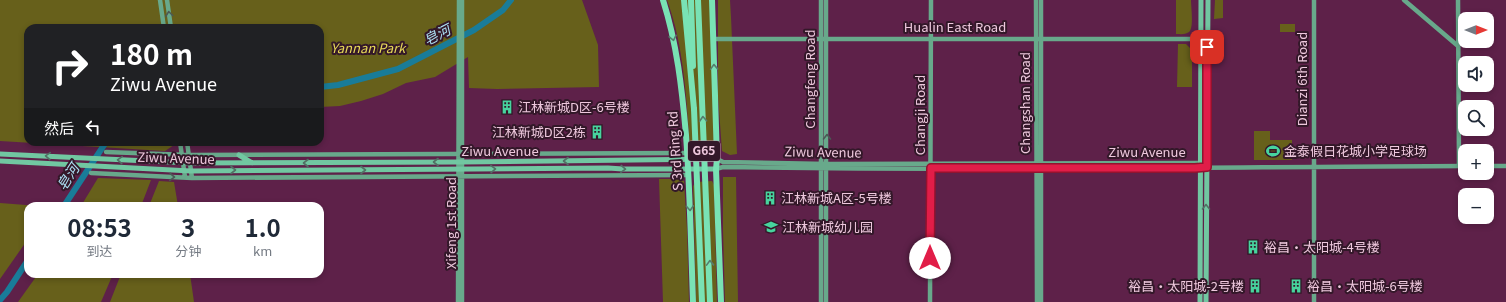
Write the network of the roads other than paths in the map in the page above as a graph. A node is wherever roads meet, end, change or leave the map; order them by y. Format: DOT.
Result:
graph roads {
  1 [pos="160,0"];
  2 [pos="167,0"];
  3 [pos="459,0"];
  4 [pos="462,0"];
  5 [pos="663,0"];
  6 [pos="684,0"];
  7 [pos="691,0"];
  8 [pos="698,0"];
  9 [pos="712,0"];
  10 [pos="821,0"];
  11 [pos="826,0"];
  12 [pos="931,0"];
  13 [pos="1036,0"];
  14 [pos="1041,0"];
  15 [pos="1201,0"];
  16 [pos="1208,0"];
  17 [pos="1314,0"];
  18 [pos="1404,0"];
  19 [pos="1458,0"];
  20 [pos="1458,12"];
  21 [pos="163,24"];
  22 [pos="170,24"];
  23 [pos="460,27"];
  24 [pos="824,38"];
  25 [pos="931,38"];
  26 [pos="1038,38"];
  27 [pos="713,39"];
  28 [pos="1196,39"];
  29 [pos="1458,46"];
  30 [pos="1458,48"];
  31 [pos="694,109"];
  32 [pos="1459,144"];
  33 [pos="181,146"];
  34 [pos="188,146"];
  35 [pos="106,152"];
  36 [pos="0,154"];
  37 [pos="460,154"];
  38 [pos="182,155"];
  39 [pos="239,155"];
  40 [pos="189,156"];
  41 [pos="687,156"];
  42 [pos="717,159"];
  43 [pos="0,161"];
  44 [pos="460,162"];
  45 [pos="183,163"];
  46 [pos="190,163"];
  47 [pos="252,163"];
  48 [pos="821,166"];
  49 [pos="827,166"];
  50 [pos="931,166"];
  51 [pos="1039,166"];
  52 [pos="1200,166"];
  53 [pos="1313,166"];
  54 [pos="1458,166"];
  55 [pos="1494,166"];
  56 [pos="1506,166"];
  57 [pos="1207,167"];
  58 [pos="716,168"];
  59 [pos="460,169"];
  60 [pos="184,170"];
  61 [pos="191,170"];
  62 [pos="252,170"];
  63 [pos="688,172"];
  64 [pos="91,173"];
  65 [pos="185,177"];
  66 [pos="460,177"];
  67 [pos="192,178"];
  68 [pos="458,302"];
  69 [pos="462,302"];
  70 [pos="693,302"];
  71 [pos="702,302"];
  72 [pos="710,302"];
  73 [pos="721,302"];
  74 [pos="821,302"];
  75 [pos="826,302"];
  76 [pos="930,302"];
  77 [pos="1037,302"];
  78 [pos="1041,302"];
  79 [pos="1200,302"];
  80 [pos="1206,302"];
  81 [pos="1314,302"];
  1 -- 21 [label="street"];
  22 -- 2 [label="street, one-way"];
  3 -- 23 [label="street, Xifeng 1st Road"];
  4 -- 23 [label="street, Xifeng 1st Road"];
  5 -- 41 [label="highway, S 3rd Ring Rd, one-way"];
  6 -- 31 [label="highway"];
  7 -- 31 [label="highway, G65"];
  72 -- 8 [label="highway, G65, one-way, bridge"];
  9 -- 27 [label="highway"];
  10 -- 24 [label="street, Changfeng Road"];
  11 -- 24 [label="street, Changfeng Road"];
  12 -- 25 [label="street, Changji Road"];
  13 -- 26 [label="street, Changshan Road"];
  14 -- 26 [label="street, Changshan Road"];
  15 -- 52 [label="main road"];
  16 -- 57 [label="main road"];
  17 -- 53 [label="street, Dianzi 6th Road"];
  18 -- 29 [label="street"];
  19 -- 20 [label="street"];
  23 -- 37 [label="street, Xifeng 1st Road"];
  24 -- 25 [label="street, Hualin East Road"];
  24 -- 27 [label="street, Hualin East Road"];
  24 -- 48 [label="street, Changfeng Road"];
  49 -- 24 [label="street, Changfeng Road, one-way"];
  25 -- 26 [label="street, Hualin East Road"];
  25 -- 50 [label="street, Changji Road"];
  26 -- 28 [label="street, Hualin East Road"];
  26 -- 51 [label="street, Changshan Road"];
  42 -- 27 [label="highway, one-way"];
  30 -- 32 [label="street"];
  31 -- 71 [label="highway, G65, bridge"];
  33 -- 38 [label="street"];
  34 -- 40 [label="street"];
  35 -- 38 [label="street"];
  45 -- 36 [label="main road, Ziwu Avenue, one-way"];
  37 -- 39 [label="street"];
  37 -- 41 [label="street"];
  37 -- 44 [label="street, Xifeng 1st Road"];
  38 -- 40 [label="street"];
  38 -- 45 [label="street"];
  39 -- 40 [label="street"];
  39 -- 47 [label="main road"];
  40 -- 46 [label="street"];
  41 -- 42 [label="main road, Ziwu Avenue"];
  41 -- 44 [label="main road, Ziwu Avenue, one-way"];
  41 -- 63 [label="highway, S 3rd Ring Rd"];
  42 -- 48 [label="street, Ziwu Avenue"];
  42 -- 58 [label="highway"];
  43 -- 60 [label="main road, Ziwu Avenue"];
  44 -- 47 [label="main road, Ziwu Avenue, one-way"];
  44 -- 59 [label="street, Xifeng 1st Road"];
  45 -- 46 [label="main road, Ziwu Avenue"];
  45 -- 60 [label="street"];
  46 -- 47 [label="main road, Ziwu Avenue"];
  46 -- 61 [label="street"];
  47 -- 62 [label="main road"];
  48 -- 49 [label="street, Ziwu Avenue"];
  48 -- 58 [label="street, Ziwu Avenue"];
  48 -- 74 [label="street, Changfeng Road"];
  49 -- 50 [label="street, Ziwu Avenue"];
  49 -- 75 [label="street, Changfeng Road"];
  50 -- 51 [label="street, Ziwu Avenue"];
  50 -- 76 [label="street, Changji Road"];
  51 -- 52 [label="street, Ziwu Avenue"];
  51 -- 77 [label="street, Changshan Road"];
  51 -- 78 [label="street, Changshan Road"];
  52 -- 57 [label="street, Ziwu Avenue"];
  52 -- 79 [label="main road"];
  53 -- 54 [label="street, Ziwu Avenue"];
  53 -- 57 [label="street, Ziwu Avenue"];
  53 -- 81 [label="street, Dianzi 6th Road"];
  55 -- 56 [label="street"];
  80 -- 57 [label="main road, one-way"];
  58 -- 63 [label="main road, Ziwu Avenue"];
  58 -- 73 [label="highway"];
  62 -- 59 [label="main road, Ziwu Avenue, one-way"];
  59 -- 63 [label="main road, Ziwu Avenue, one-way"];
  59 -- 66 [label="street, Xifeng 1st Road"];
  60 -- 61 [label="main road, Ziwu Avenue"];
  60 -- 65 [label="street"];
  61 -- 62 [label="main road, Ziwu Avenue, one-way"];
  61 -- 67 [label="street"];
  63 -- 66 [label="street"];
  63 -- 70 [label="highway, S 3rd Ring Rd, one-way"];
  64 -- 65 [label="street, one-way"];
  65 -- 67 [label="street"];
  66 -- 67 [label="street"];
  66 -- 68 [label="street, Xifeng 1st Road"];
  66 -- 69 [label="street, Xifeng 1st Road"];
}
